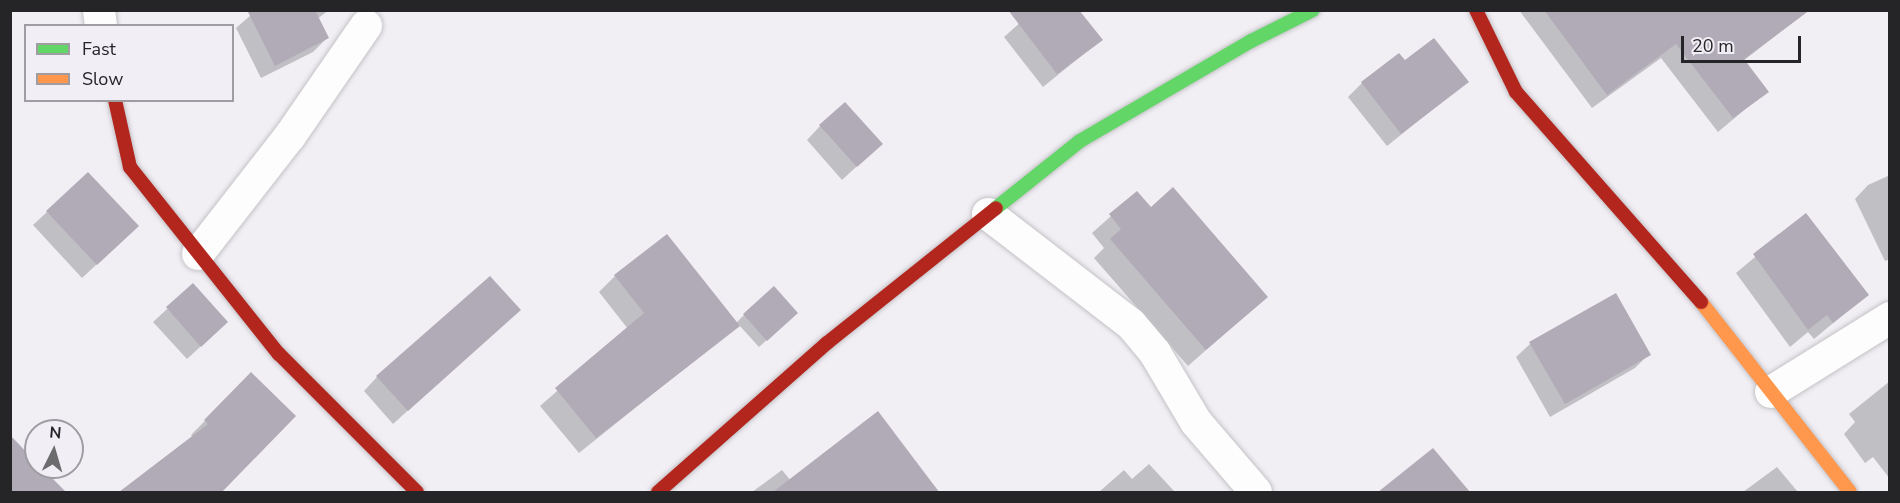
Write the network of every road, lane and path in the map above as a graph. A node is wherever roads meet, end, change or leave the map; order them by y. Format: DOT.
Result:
graph roads {
  1 [pos="1313,10"];
  2 [pos="1476,10"];
  3 [pos="366,26"];
  4 [pos="115,102"];
  5 [pos="988,214"];
  6 [pos="198,254"];
  7 [pos="1890,318"];
  8 [pos="1771,392"];
  9 [pos="417,492"];
  10 [pos="658,492"];
  11 [pos="1256,492"];
  12 [pos="1850,492"];
  1 -- 5 [label="street"];
  2 -- 8 [label="street"];
  3 -- 6 [label="street"];
  4 -- 6 [label="street"];
  5 -- 10 [label="street"];
  5 -- 11 [label="street"];
  6 -- 9 [label="street"];
  7 -- 8 [label="street"];
  8 -- 12 [label="street"];
}
